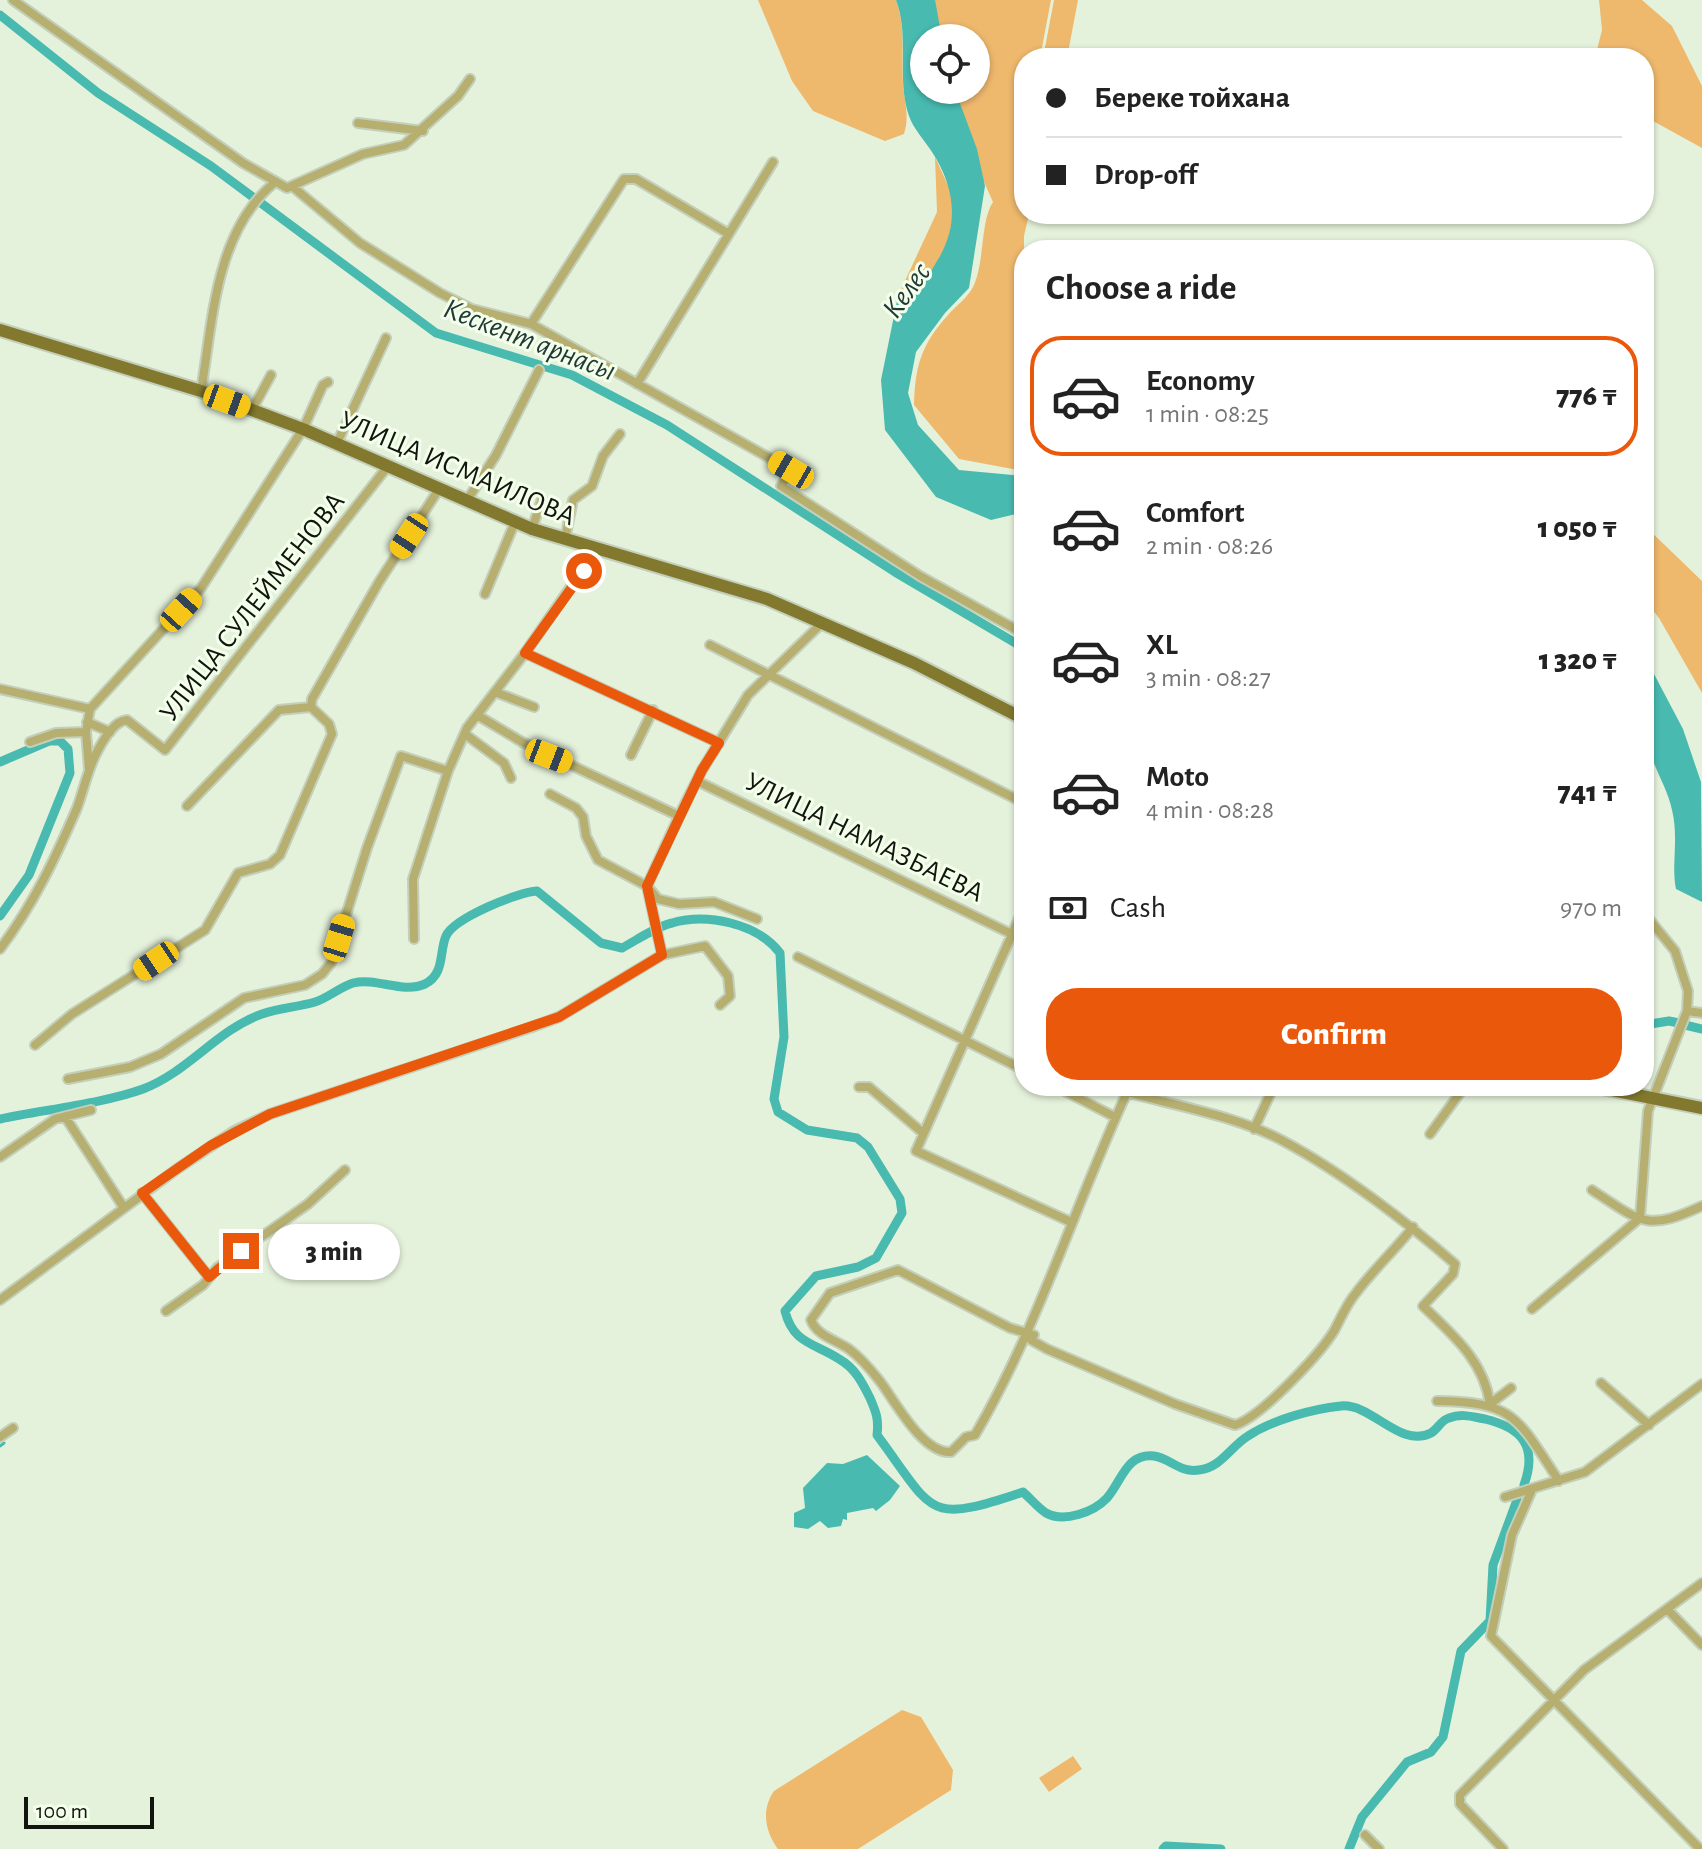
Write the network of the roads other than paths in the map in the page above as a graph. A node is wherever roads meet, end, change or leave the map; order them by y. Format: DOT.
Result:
graph roads {
  1 [pos="13,0"];
  2 [pos="470,79"];
  3 [pos="358,123"];
  4 [pos="423,131"];
  5 [pos="773,162"];
  6 [pos="274,183"];
  7 [pos="293,187"];
  8 [pos="729,234"];
  9 [pos="531,324"];
  10 [pos="0,330"];
  11 [pos="386,338"];
  12 [pos="539,370"];
  13 [pos="271,375"];
  14 [pos="328,382"];
  15 [pos="637,384"];
  16 [pos="201,391"];
  17 [pos="252,410"];
  18 [pos="303,429"];
  19 [pos="620,434"];
  20 [pos="337,443"];
  21 [pos="388,466"];
  22 [pos="439,489"];
  23 [pos="542,499"];
  24 [pos="466,502"];
  25 [pos="515,522"];
  26 [pos="532,529"];
  27 [pos="565,539"];
  28 [pos="597,549"];
  29 [pos="485,594"];
  30 [pos="823,622"];
  31 [pos="1014,628"];
  32 [pos="710,645"];
  33 [pos="525,653"];
  34 [pos="119,661"];
  35 [pos="130,666"];
  36 [pos="767,674"];
  37 [pos="0,689"];
  38 [pos="495,692"];
  39 [pos="311,707"];
  40 [pos="534,707"];
  41 [pos="90,709"];
  42 [pos="653,710"];
  43 [pos="1014,714"];
  44 [pos="477,715"];
  45 [pos="87,727"];
  46 [pos="110,732"];
  47 [pos="465,734"];
  48 [pos="30,742"];
  49 [pos="719,743"];
  50 [pos="631,755"];
  51 [pos="89,769"];
  52 [pos="448,771"];
  53 [pos="511,778"];
  54 [pos="697,781"];
  55 [pos="550,794"];
  56 [pos="1014,798"];
  57 [pos="187,806"];
  58 [pos="679,816"];
  59 [pos="647,886"];
  60 [pos="757,919"];
  61 [pos="1654,925"];
  62 [pos="1013,931"];
  63 [pos="414,939"];
  64 [pos="0,949"];
  65 [pos="662,955"];
  66 [pos="798,957"];
  67 [pos="720,1005"];
  68 [pos="1687,1011"];
  69 [pos="1702,1013"];
  70 [pos="965,1040"];
  71 [pos="35,1045"];
  72 [pos="1014,1065"];
  73 [pos="68,1079"];
  74 [pos="859,1087"];
  75 [pos="1074,1096"];
  76 [pos="1125,1096"];
  77 [pos="1150,1096"];
  78 [pos="1269,1096"];
  79 [pos="1458,1096"];
  80 [pos="1640,1096"];
  81 [pos="1655,1099"];
  82 [pos="1702,1108"];
  83 [pos="91,1110"];
  84 [pos="1115,1117"];
  85 [pos="66,1118"];
  86 [pos="1254,1129"];
  87 [pos="923,1133"];
  88 [pos="1430,1134"];
  89 [pos="0,1157"];
  90 [pos="345,1170"];
  91 [pos="1592,1190"];
  92 [pos="142,1193"];
  93 [pos="1702,1206"];
  94 [pos="124,1208"];
  95 [pos="1640,1218"];
  96 [pos="1071,1222"];
  97 [pos="1413,1227"];
  98 [pos="209,1277"];
  99 [pos="0,1300"];
  100 [pos="1532,1309"];
  101 [pos="166,1311"];
  102 [pos="1030,1333"];
  103 [pos="1601,1383"];
  104 [pos="1702,1384"];
  105 [pos="1511,1388"];
  106 [pos="1437,1401"];
  107 [pos="1490,1404"];
  108 [pos="1649,1425"];
  109 [pos="13,1428"];
  110 [pos="0,1437"];
  111 [pos="1559,1481"];
  112 [pos="1531,1492"];
  113 [pos="1505,1497"];
  114 [pos="1702,1583"];
  115 [pos="1667,1609"];
  116 [pos="1702,1645"];
  117 [pos="1552,1699"];
  118 [pos="1365,1835"];
  119 [pos="1699,1847"];
  120 [pos="1379,1849"];
  121 [pos="1503,1849"];
  1 -- 6 [label="street"];
  2 -- 4 [label="street"];
  3 -- 4 [label="street"];
  4 -- 7 [label="street"];
  5 -- 8 [label="street"];
  6 -- 7 [label="street"];
  6 -- 16 [label="street"];
  7 -- 9 [label="street"];
  8 -- 9 [label="street"];
  8 -- 15 [label="street"];
  9 -- 15 [label="street"];
  10 -- 16 [label="main road, УЛИЦА ИСМАИЛОВА"];
  11 -- 20 [label="street"];
  12 -- 24 [label="street"];
  13 -- 17 [label="street"];
  14 -- 18 [label="street, УЛИЦА СУЛЕЙМЕНОВА"];
  15 -- 31 [label="street"];
  16 -- 17 [label="main road, УЛИЦА ИСМАИЛОВА"];
  17 -- 18 [label="main road, УЛИЦА ИСМАИЛОВА"];
  18 -- 20 [label="main road, УЛИЦА ИСМАИЛОВА"];
  18 -- 35 [label="street, УЛИЦА СУЛЕЙМЕНОВА"];
  19 -- 27 [label="street"];
  20 -- 21 [label="main road, УЛИЦА ИСМАИЛОВА"];
  21 -- 22 [label="main road, УЛИЦА ИСМАИЛОВА"];
  21 -- 46 [label="street, УЛИЦА СУЛЕЙМЕНОВА"];
  22 -- 24 [label="main road, УЛИЦА ИСМАИЛОВА"];
  22 -- 39 [label="street"];
  23 -- 26 [label="street"];
  24 -- 25 [label="main road, УЛИЦА ИСМАИЛОВА"];
  25 -- 26 [label="main road, УЛИЦА ИСМАИЛОВА"];
  25 -- 29 [label="street"];
  26 -- 27 [label="main road, УЛИЦА ИСМАИЛОВА"];
  27 -- 28 [label="main road, УЛИЦА ИСМАИЛОВА"];
  28 -- 30 [label="main road, УЛИЦА ИСМАИЛОВА"];
  28 -- 33 [label="street"];
  30 -- 36 [label="street"];
  30 -- 43 [label="main road, УЛИЦА ИСМАИЛОВА"];
  32 -- 36 [label="street"];
  33 -- 38 [label="street"];
  33 -- 42 [label="street"];
  34 -- 35 [label="street"];
  35 -- 41 [label="street, УЛИЦА СУЛЕЙМЕНОВА"];
  36 -- 49 [label="street"];
  36 -- 56 [label="street"];
  37 -- 41 [label="street"];
  38 -- 40 [label="street"];
  38 -- 44 [label="street"];
  39 -- 57 [label="street"];
  39 -- 71 [label="street"];
  41 -- 45 [label="street"];
  42 -- 49 [label="street"];
  42 -- 50 [label="street"];
  44 -- 47 [label="street"];
  44 -- 58 [label="street"];
  45 -- 46 [label="street"];
  45 -- 48 [label="street"];
  45 -- 51 [label="street"];
  46 -- 51 [label="street"];
  47 -- 52 [label="street"];
  47 -- 53 [label="street"];
  49 -- 54 [label="street"];
  51 -- 64 [label="street"];
  52 -- 63 [label="street"];
  52 -- 73 [label="street"];
  54 -- 58 [label="street"];
  54 -- 62 [label="street, УЛИЦА НАМАЗБАЕВА"];
  55 -- 59 [label="street"];
  58 -- 59 [label="street"];
  59 -- 60 [label="street"];
  59 -- 65 [label="street"];
  61 -- 68 [label="street"];
  62 -- 70 [label="street"];
  65 -- 67 [label="street"];
  65 -- 92 [label="street"];
  66 -- 70 [label="street"];
  68 -- 69 [label="street"];
  68 -- 81 [label="street"];
  70 -- 72 [label="street"];
  70 -- 87 [label="street"];
  74 -- 87 [label="street"];
  75 -- 84 [label="street"];
  76 -- 84 [label="street"];
  77 -- 86 [label="street"];
  78 -- 86 [label="street"];
  79 -- 88 [label="street"];
  80 -- 81 [label="main road"];
  81 -- 82 [label="main road"];
  81 -- 95 [label="street"];
  83 -- 85 [label="street"];
  84 -- 96 [label="street"];
  85 -- 89 [label="street"];
  85 -- 94 [label="street"];
  86 -- 97 [label="street"];
  87 -- 96 [label="street"];
  90 -- 98 [label="street"];
  91 -- 95 [label="street"];
  92 -- 94 [label="street"];
  92 -- 98 [label="street"];
  93 -- 95 [label="street"];
  94 -- 99 [label="street"];
  95 -- 100 [label="street"];
  96 -- 102 [label="street"];
  97 -- 102 [label="street"];
  97 -- 107 [label="street"];
  98 -- 101 [label="street"];
  102 -- 102 [label="street"];
  103 -- 108 [label="street"];
  104 -- 108 [label="street"];
  105 -- 107 [label="street"];
  106 -- 107 [label="street"];
  107 -- 111 [label="street"];
  108 -- 111 [label="street"];
  109 -- 110 [label="street"];
  111 -- 112 [label="street"];
  112 -- 113 [label="street"];
  112 -- 117 [label="street"];
  114 -- 115 [label="street"];
  115 -- 116 [label="street"];
  115 -- 117 [label="street"];
  117 -- 119 [label="street"];
  117 -- 121 [label="street"];
  118 -- 120 [label="street"];
}
